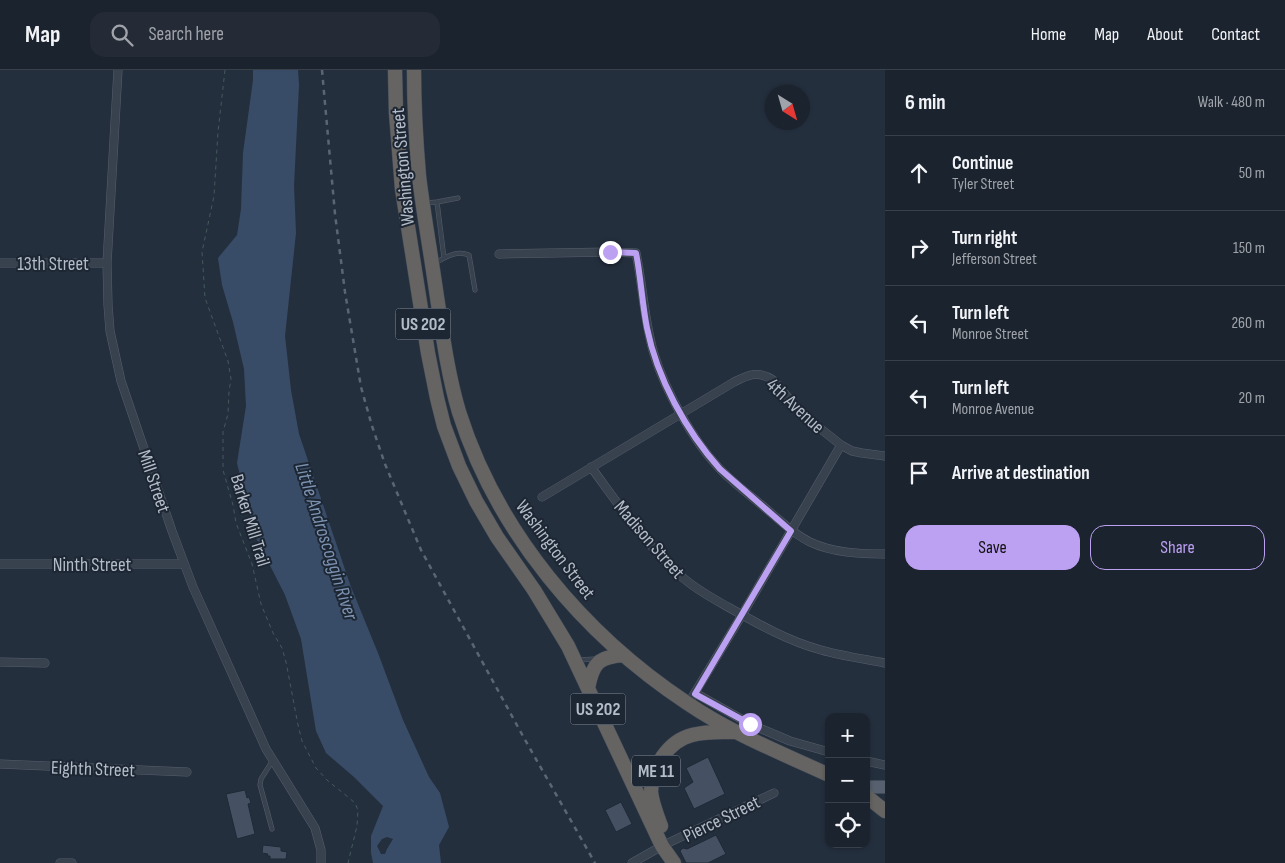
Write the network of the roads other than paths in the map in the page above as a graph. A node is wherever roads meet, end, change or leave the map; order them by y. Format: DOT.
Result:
graph roads {
  1 [pos="118,70"];
  2 [pos="395,70"];
  3 [pos="414,70"];
  4 [pos="458,198"];
  5 [pos="437,202"];
  6 [pos="423,203"];
  7 [pos="499,254"];
  8 [pos="438,262"];
  9 [pos="0,263"];
  10 [pos="107,263"];
  11 [pos="414,269"];
  12 [pos="475,290"];
  13 [pos="681,413"];
  14 [pos="841,445"];
  15 [pos="885,456"];
  16 [pos="591,467"];
  17 [pos="542,497"];
  18 [pos="791,531"];
  19 [pos="885,554"];
  20 [pos="0,564"];
  21 [pos="184,564"];
  22 [pos="742,615"];
  23 [pos="624,655"];
  24 [pos="603,659"];
  25 [pos="575,660"];
  26 [pos="0,662"];
  27 [pos="45,663"];
  28 [pos="885,663"];
  29 [pos="588,688"];
  30 [pos="692,699"];
  31 [pos="736,732"];
  32 [pos="825,751"];
  33 [pos="273,760"];
  34 [pos="870,762"];
  35 [pos="0,764"];
  36 [pos="885,765"];
  37 [pos="186,772"];
  38 [pos="825,773"];
  39 [pos="885,787"];
  40 [pos="870,788"];
  41 [pos="774,793"];
  42 [pos="870,799"];
  43 [pos="885,811"];
  44 [pos="272,829"];
  45 [pos="665,845"];
  46 [pos="645,860"];
  47 [pos="60,863"];
  48 [pos="72,863"];
  49 [pos="321,863"];
  50 [pos="632,863"];
  51 [pos="674,863"];
  1 -- 10 [label="street, Mill Street"];
  2 -- 11 [label="highway, US 202"];
  3 -- 6 [label="highway, Washington Street / US 202"];
  4 -- 5 [label="lane"];
  5 -- 6 [label="lane"];
  5 -- 8 [label="lane"];
  6 -- 8 [label="highway, Washington Street / US 202"];
  7 -- 13 [label="street"];
  8 -- 11 [label="lane"];
  8 -- 12 [label="lane"];
  8 -- 23 [label="highway, Washington Street / US 202"];
  9 -- 10 [label="street, 13th Street"];
  10 -- 21 [label="street, Mill Street"];
  11 -- 25 [label="highway, US 202"];
  13 -- 14 [label="street, 4th Avenue"];
  13 -- 16 [label="street"];
  13 -- 18 [label="street"];
  14 -- 15 [label="street, 4th Avenue"];
  14 -- 18 [label="street"];
  16 -- 17 [label="street"];
  16 -- 22 [label="street, Madison Street"];
  18 -- 19 [label="street"];
  18 -- 22 [label="street"];
  20 -- 21 [label="street, Ninth Street"];
  21 -- 33 [label="street, Mill Street"];
  22 -- 28 [label="street, Madison Street"];
  22 -- 30 [label="street"];
  23 -- 24 [label="highway"];
  23 -- 30 [label="highway, Washington Street / US 202"];
  24 -- 25 [label="lane"];
  24 -- 29 [label="highway"];
  25 -- 29 [label="highway, US 202"];
  26 -- 27 [label="street"];
  29 -- 45 [label="highway, US 202"];
  30 -- 31 [label="highway, Washington Street / US 202"];
  30 -- 32 [label="street"];
  31 -- 38 [label="highway, Washington Street / US 202"];
  31 -- 45 [label="highway, ME 11"];
  33 -- 44 [label="lane"];
  33 -- 49 [label="street, Mill Street"];
  34 -- 36 [label="street"];
  35 -- 37 [label="street, Eighth Street"];
  39 -- 40 [label="main road"];
  41 -- 45 [label="street, Pierce Street"];
  42 -- 43 [label="highway"];
  45 -- 46 [label="street, Pierce Street"];
  45 -- 51 [label="highway, ME 11"];
  46 -- 50 [label="street, Pierce Street"];
  47 -- 48 [label="street"];
}
